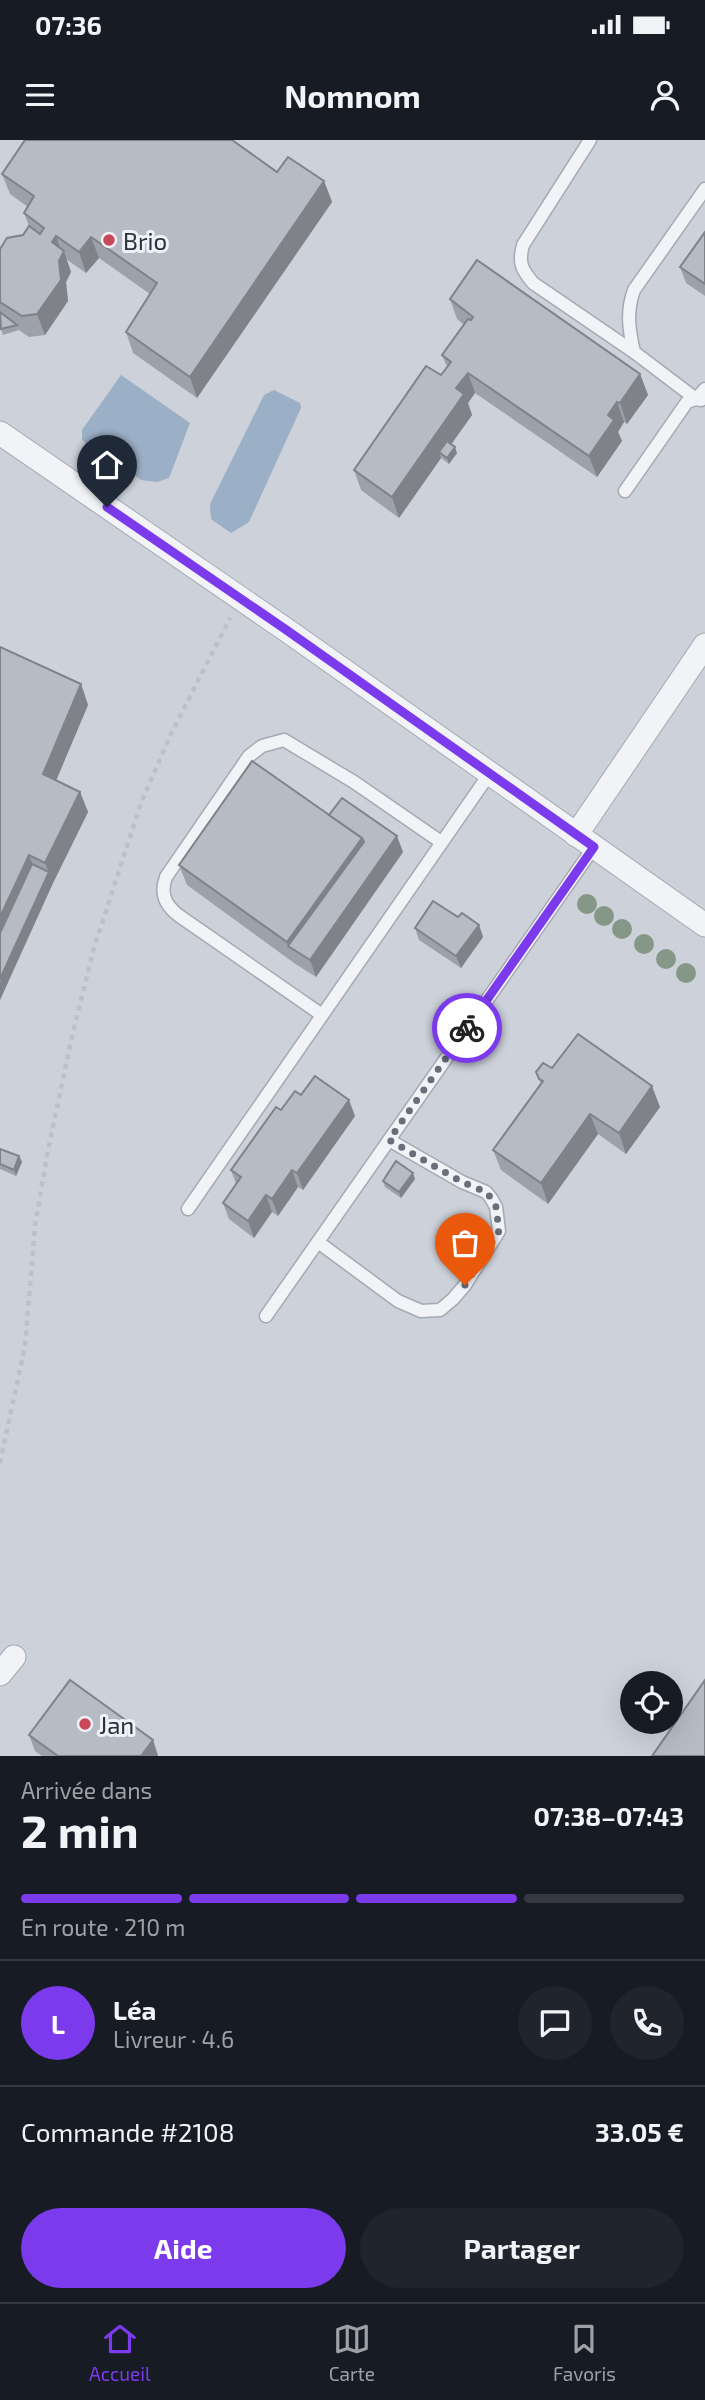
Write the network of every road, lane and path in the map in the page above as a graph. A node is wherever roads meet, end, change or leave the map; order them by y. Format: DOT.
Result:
graph roads {
  1 [pos="590,140"];
  2 [pos="705,189"];
  3 [pos="634,352"];
  4 [pos="702,396"];
  5 [pos="0,433"];
  6 [pos="625,491"];
  7 [pos="240,598"];
  8 [pos="705,645"];
  9 [pos="489,773"];
  10 [pos="585,841"];
  11 [pos="441,842"];
  12 [pos="705,925"];
  13 [pos="322,1015"];
  14 [pos="389,1140"];
  15 [pos="188,1209"];
  16 [pos="318,1242"];
  17 [pos="266,1316"];
  18 [pos="0,1463"];
  1 -- 3 [label="lane"];
  2 -- 3 [label="lane"];
  3 -- 4 [label="lane"];
  4 -- 6 [label="lane"];
  5 -- 7 [label="street"];
  7 -- 9 [label="street"];
  7 -- 18 [label="path"];
  8 -- 10 [label="street"];
  9 -- 10 [label="street"];
  9 -- 11 [label="lane"];
  10 -- 12 [label="street"];
  10 -- 14 [label="lane"];
  11 -- 13 [label="lane"];
  11 -- 13 [label="lane"];
  13 -- 15 [label="lane"];
  14 -- 16 [label="lane"];
  14 -- 16 [label="lane"];
  16 -- 17 [label="lane"];
}
